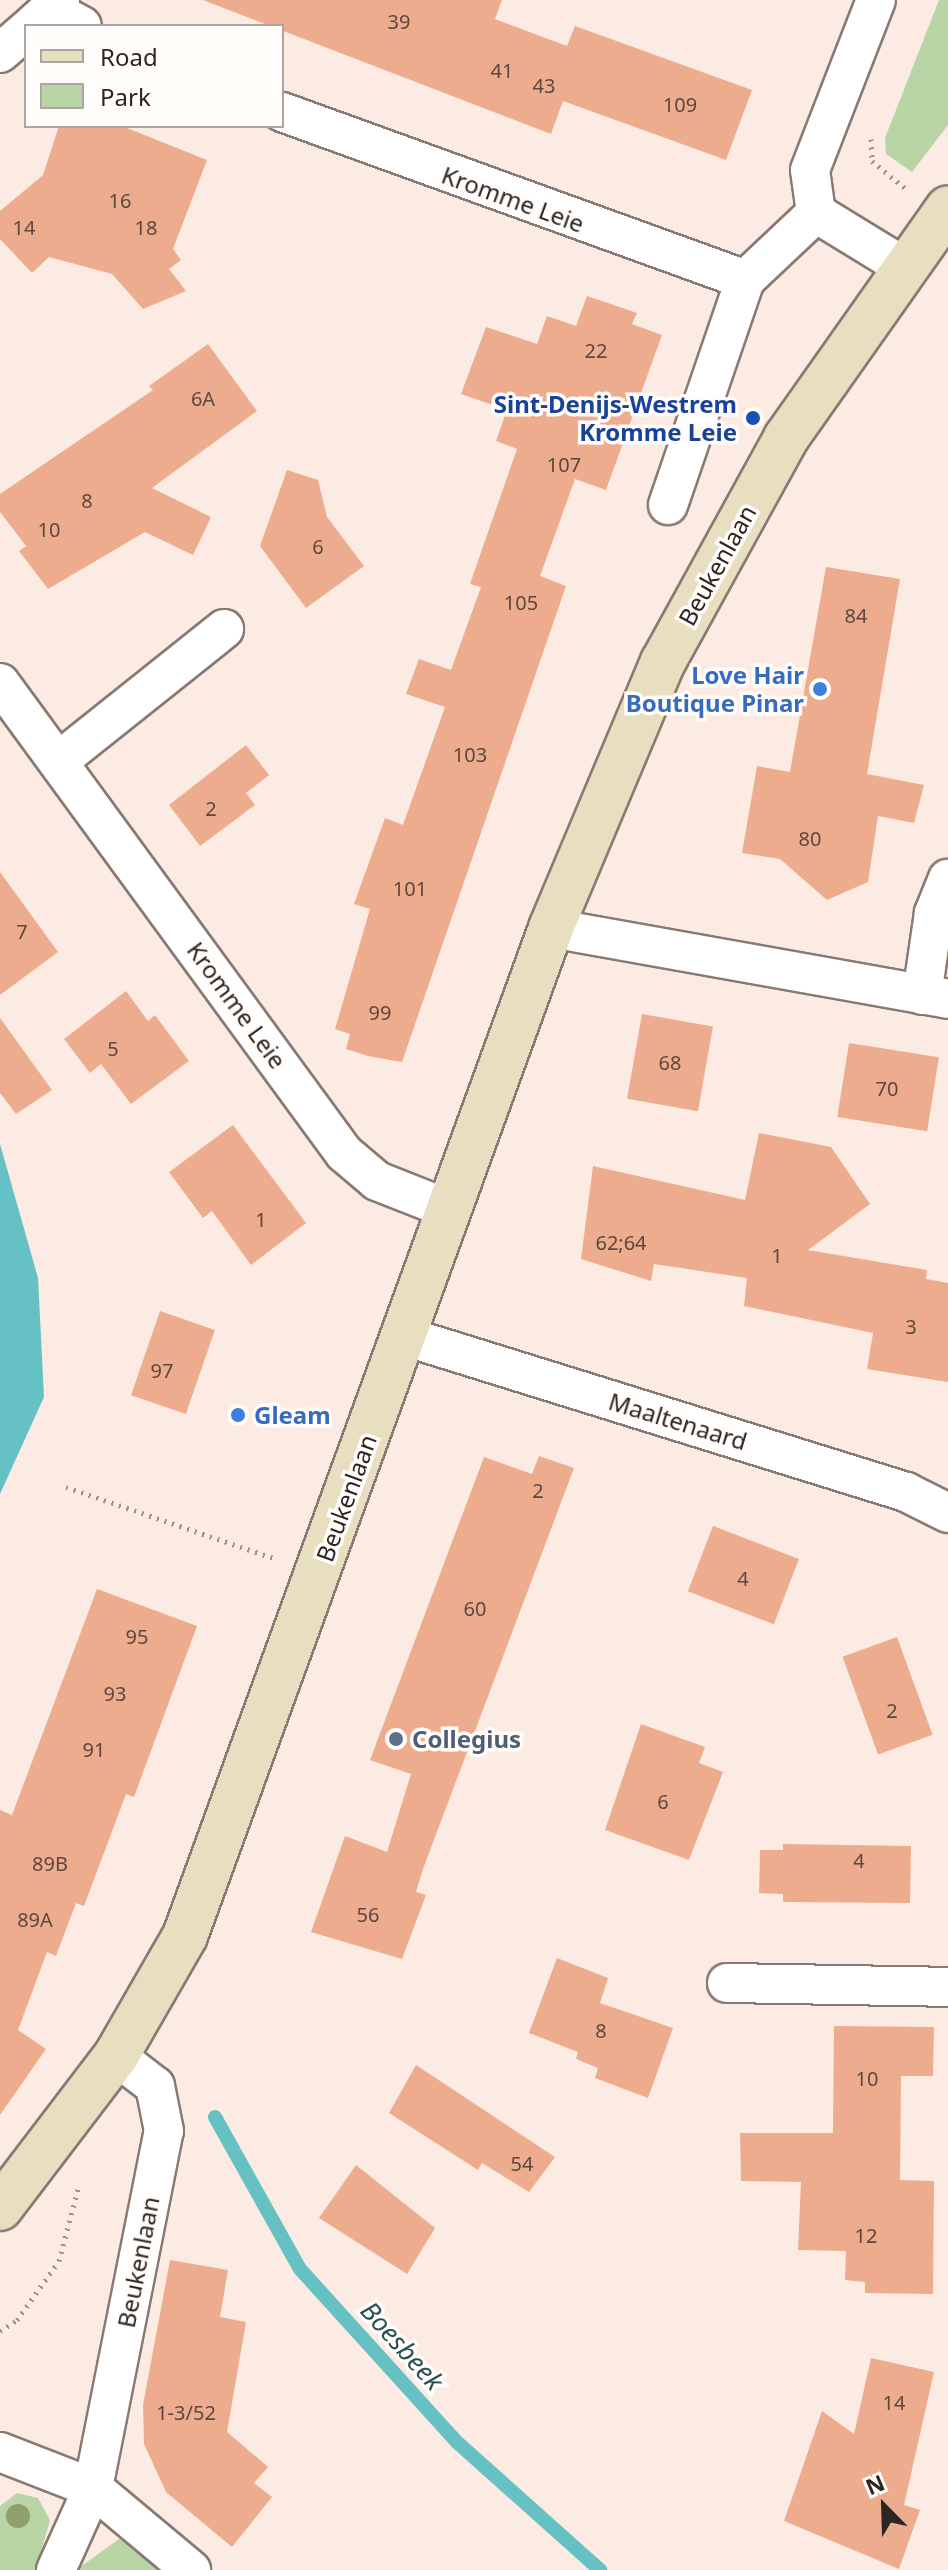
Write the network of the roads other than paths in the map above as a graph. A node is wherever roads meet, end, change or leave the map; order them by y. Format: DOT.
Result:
graph roads {
  1 [pos="876,0"];
  2 [pos="24,36"];
  3 [pos="0,53"];
  4 [pos="284,113"];
  5 [pos="816,213"];
  6 [pos="944,213"];
  7 [pos="904,267"];
  8 [pos="745,280"];
  9 [pos="668,505"];
  10 [pos="224,629"];
  11 [pos="0,683"];
  12 [pos="60,760"];
  13 [pos="948,879"];
  14 [pos="551,928"];
  15 [pos="935,997"];
  16 [pos="448,1209"];
  17 [pos="404,1336"];
  18 [pos="948,1513"];
  19 [pos="727,1983"];
  20 [pos="948,1987"];
  21 [pos="116,2056"];
  22 [pos="0,2208"];
  23 [pos="0,2452"];
  24 [pos="93,2488"];
  25 [pos="56,2570"];
  26 [pos="191,2570"];
  1 -- 5 [label="street"];
  2 -- 3 [label="street"];
  4 -- 8 [label="street, Kromme Leie"];
  5 -- 7 [label="street"];
  5 -- 8 [label="street"];
  6 -- 7 [label="street, Beukenlaan"];
  7 -- 14 [label="street, Beukenlaan"];
  8 -- 9 [label="street"];
  10 -- 12 [label="street"];
  11 -- 12 [label="street, Kromme Leie"];
  12 -- 16 [label="street, Kromme Leie"];
  13 -- 15 [label="street"];
  14 -- 15 [label="street"];
  14 -- 16 [label="street, Beukenlaan"];
  16 -- 17 [label="street, Beukenlaan"];
  17 -- 18 [label="street, Maaltenaard"];
  17 -- 21 [label="street, Beukenlaan"];
  19 -- 20 [label="street"];
  21 -- 22 [label="street, Beukenlaan"];
  21 -- 24 [label="street, Beukenlaan"];
  23 -- 24 [label="street"];
  24 -- 25 [label="street, Beukenlaan"];
  24 -- 26 [label="street"];
}
